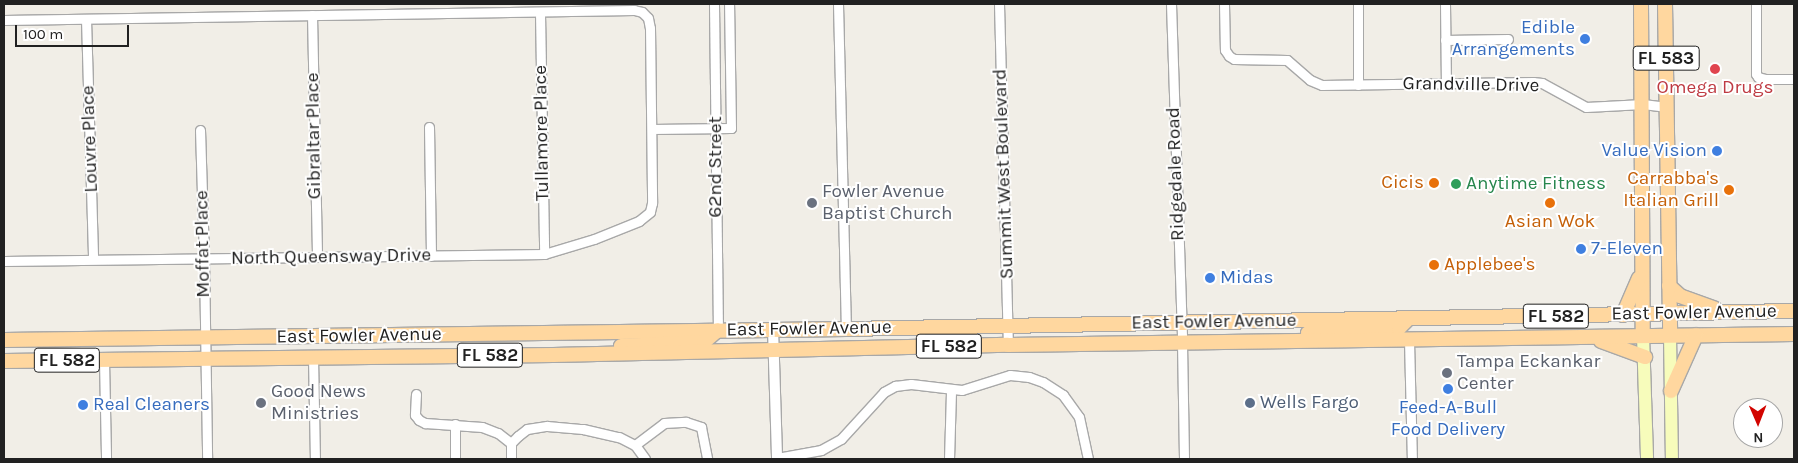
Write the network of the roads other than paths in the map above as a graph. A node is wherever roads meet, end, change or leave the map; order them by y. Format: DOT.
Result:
graph roads {
  1 [pos="714,4"];
  2 [pos="729,4"];
  3 [pos="838,4"];
  4 [pos="999,4"];
  5 [pos="1171,4"];
  6 [pos="1224,4"];
  7 [pos="1358,4"];
  8 [pos="1444,4"];
  9 [pos="1641,4"];
  10 [pos="1665,4"];
  11 [pos="1756,4"];
  12 [pos="540,13"];
  13 [pos="312,15"];
  14 [pos="4,20"];
  15 [pos="86,20"];
  16 [pos="1508,39"];
  17 [pos="1445,40"];
  18 [pos="1794,79"];
  19 [pos="1446,84"];
  20 [pos="1358,85"];
  21 [pos="1643,104"];
  22 [pos="1667,107"];
  23 [pos="428,127"];
  24 [pos="652,129"];
  25 [pos="716,129"];
  26 [pos="200,130"];
  27 [pos="544,254"];
  28 [pos="431,256"];
  29 [pos="317,257"];
  30 [pos="93,259"];
  31 [pos="204,259"];
  32 [pos="4,261"];
  33 [pos="1641,273"];
  34 [pos="1669,286"];
  35 [pos="1725,312"];
  36 [pos="1794,312"];
  37 [pos="1643,314"];
  38 [pos="1670,314"];
  39 [pos="1623,315"];
  40 [pos="1409,318"];
  41 [pos="1181,323"];
  42 [pos="1008,326"];
  43 [pos="773,329"];
  44 [pos="846,329"];
  45 [pos="718,330"];
  46 [pos="1794,334"];
  47 [pos="1670,335"];
  48 [pos="1696,335"];
  49 [pos="1643,336"];
  50 [pos="205,338"];
  51 [pos="1589,338"];
  52 [pos="4,340"];
  53 [pos="1409,340"];
  54 [pos="1291,341"];
  55 [pos="1182,343"];
  56 [pos="1008,345"];
  57 [pos="773,350"];
  58 [pos="553,355"];
  59 [pos="314,357"];
  60 [pos="1645,357"];
  61 [pos="206,358"];
  62 [pos="104,360"];
  63 [pos="4,361"];
  64 [pos="951,390"];
  65 [pos="1671,391"];
  66 [pos="416,394"];
  67 [pos="455,424"];
  68 [pos="511,442"];
  69 [pos="635,445"];
  70 [pos="777,458"];
  71 [pos="106,459"];
  72 [pos="207,459"];
  73 [pos="315,459"];
  74 [pos="455,459"];
  75 [pos="511,459"];
  76 [pos="645,459"];
  77 [pos="707,459"];
  78 [pos="950,459"];
  79 [pos="1088,459"];
  80 [pos="1184,459"];
  81 [pos="1412,459"];
  82 [pos="1647,459"];
  83 [pos="1672,459"];
  1 -- 25 [label="street, 62nd Street"];
  2 -- 25 [label="street"];
  3 -- 44 [label="street"];
  4 -- 42 [label="street, Summit West Boulevard"];
  5 -- 41 [label="street, Ridgedale Road"];
  6 -- 20 [label="street, Grandville Drive"];
  7 -- 20 [label="street"];
  8 -- 17 [label="street"];
  9 -- 21 [label="main road, FL 583"];
  10 -- 22 [label="main road, FL 583"];
  11 -- 18 [label="street"];
  12 -- 13 [label="street"];
  12 -- 24 [label="street"];
  12 -- 27 [label="street, Tullamore Place"];
  13 -- 15 [label="street"];
  13 -- 29 [label="street, Gibraltar Place"];
  14 -- 15 [label="street"];
  15 -- 30 [label="street, Louvre Place"];
  16 -- 17 [label="street"];
  17 -- 19 [label="street"];
  19 -- 20 [label="street, Grandville Drive"];
  19 -- 21 [label="street, Grandville Drive"];
  21 -- 22 [label="street, Grandville Drive"];
  21 -- 33 [label="main road, FL 583"];
  22 -- 34 [label="main road, FL 583"];
  23 -- 28 [label="street"];
  24 -- 25 [label="street"];
  24 -- 27 [label="street, North Queensway Drive"];
  25 -- 45 [label="street, 62nd Street"];
  26 -- 31 [label="street, Moffat Place"];
  27 -- 28 [label="street, North Queensway Drive"];
  28 -- 29 [label="street, North Queensway Drive"];
  29 -- 31 [label="street, North Queensway Drive"];
  30 -- 31 [label="street, North Queensway Drive"];
  30 -- 32 [label="street, North Queensway Drive"];
  31 -- 50 [label="street, Moffat Place"];
  33 -- 37 [label="main road, FL 583"];
  33 -- 39 [label="main road"];
  34 -- 35 [label="main road"];
  34 -- 38 [label="main road, FL 583"];
  35 -- 36 [label="main road, East Fowler Avenue / FL 582"];
  35 -- 38 [label="main road, East Fowler Avenue / FL 582"];
  37 -- 38 [label="main road, East Fowler Avenue / FL 582"];
  37 -- 39 [label="main road, East Fowler Avenue / FL 582"];
  37 -- 49 [label="main road, FL 583"];
  38 -- 47 [label="main road, FL 583"];
  39 -- 40 [label="main road, East Fowler Avenue / FL 582"];
  40 -- 41 [label="main road, East Fowler Avenue / FL 582"];
  40 -- 54 [label="main road"];
  41 -- 42 [label="main road, East Fowler Avenue / FL 582"];
  41 -- 55 [label="street, Ridgedale Road"];
  42 -- 44 [label="main road, East Fowler Avenue / FL 582"];
  42 -- 56 [label="street, Summit West Boulevard"];
  43 -- 44 [label="main road, East Fowler Avenue / FL 582"];
  43 -- 45 [label="main road, East Fowler Avenue / FL 582"];
  43 -- 57 [label="street"];
  45 -- 50 [label="main road, East Fowler Avenue / FL 582"];
  45 -- 58 [label="main road"];
  46 -- 48 [label="main road, East Fowler Avenue / FL 582"];
  47 -- 48 [label="main road, East Fowler Avenue / FL 582"];
  47 -- 49 [label="main road, East Fowler Avenue / FL 582"];
  47 -- 65 [label="main road"];
  48 -- 65 [label="main road"];
  49 -- 51 [label="main road, East Fowler Avenue / FL 582"];
  49 -- 60 [label="main road"];
  50 -- 52 [label="main road, East Fowler Avenue / FL 582"];
  50 -- 61 [label="street, Moffat Place"];
  51 -- 53 [label="main road, East Fowler Avenue / FL 582"];
  51 -- 60 [label="main road"];
  53 -- 54 [label="main road, East Fowler Avenue / FL 582"];
  53 -- 81 [label="street"];
  54 -- 55 [label="main road, East Fowler Avenue / FL 582"];
  55 -- 56 [label="main road, East Fowler Avenue / FL 582"];
  55 -- 80 [label="street, Ridgedale Road"];
  56 -- 57 [label="main road, East Fowler Avenue / FL 582"];
  57 -- 58 [label="main road, East Fowler Avenue / FL 582"];
  57 -- 70 [label="street"];
  58 -- 59 [label="main road, East Fowler Avenue / FL 582"];
  59 -- 61 [label="main road, East Fowler Avenue / FL 582"];
  59 -- 73 [label="street"];
  60 -- 82 [label="main road"];
  61 -- 62 [label="main road, East Fowler Avenue / FL 582"];
  61 -- 72 [label="street, Moffat Place"];
  62 -- 63 [label="main road, East Fowler Avenue / FL 582"];
  62 -- 71 [label="street"];
  64 -- 70 [label="street"];
  64 -- 78 [label="street"];
  64 -- 79 [label="street"];
  65 -- 83 [label="main road"];
  66 -- 67 [label="street"];
  67 -- 68 [label="street"];
  67 -- 74 [label="street"];
  68 -- 69 [label="street"];
  68 -- 75 [label="street"];
  69 -- 76 [label="street"];
  69 -- 77 [label="street"];
}
